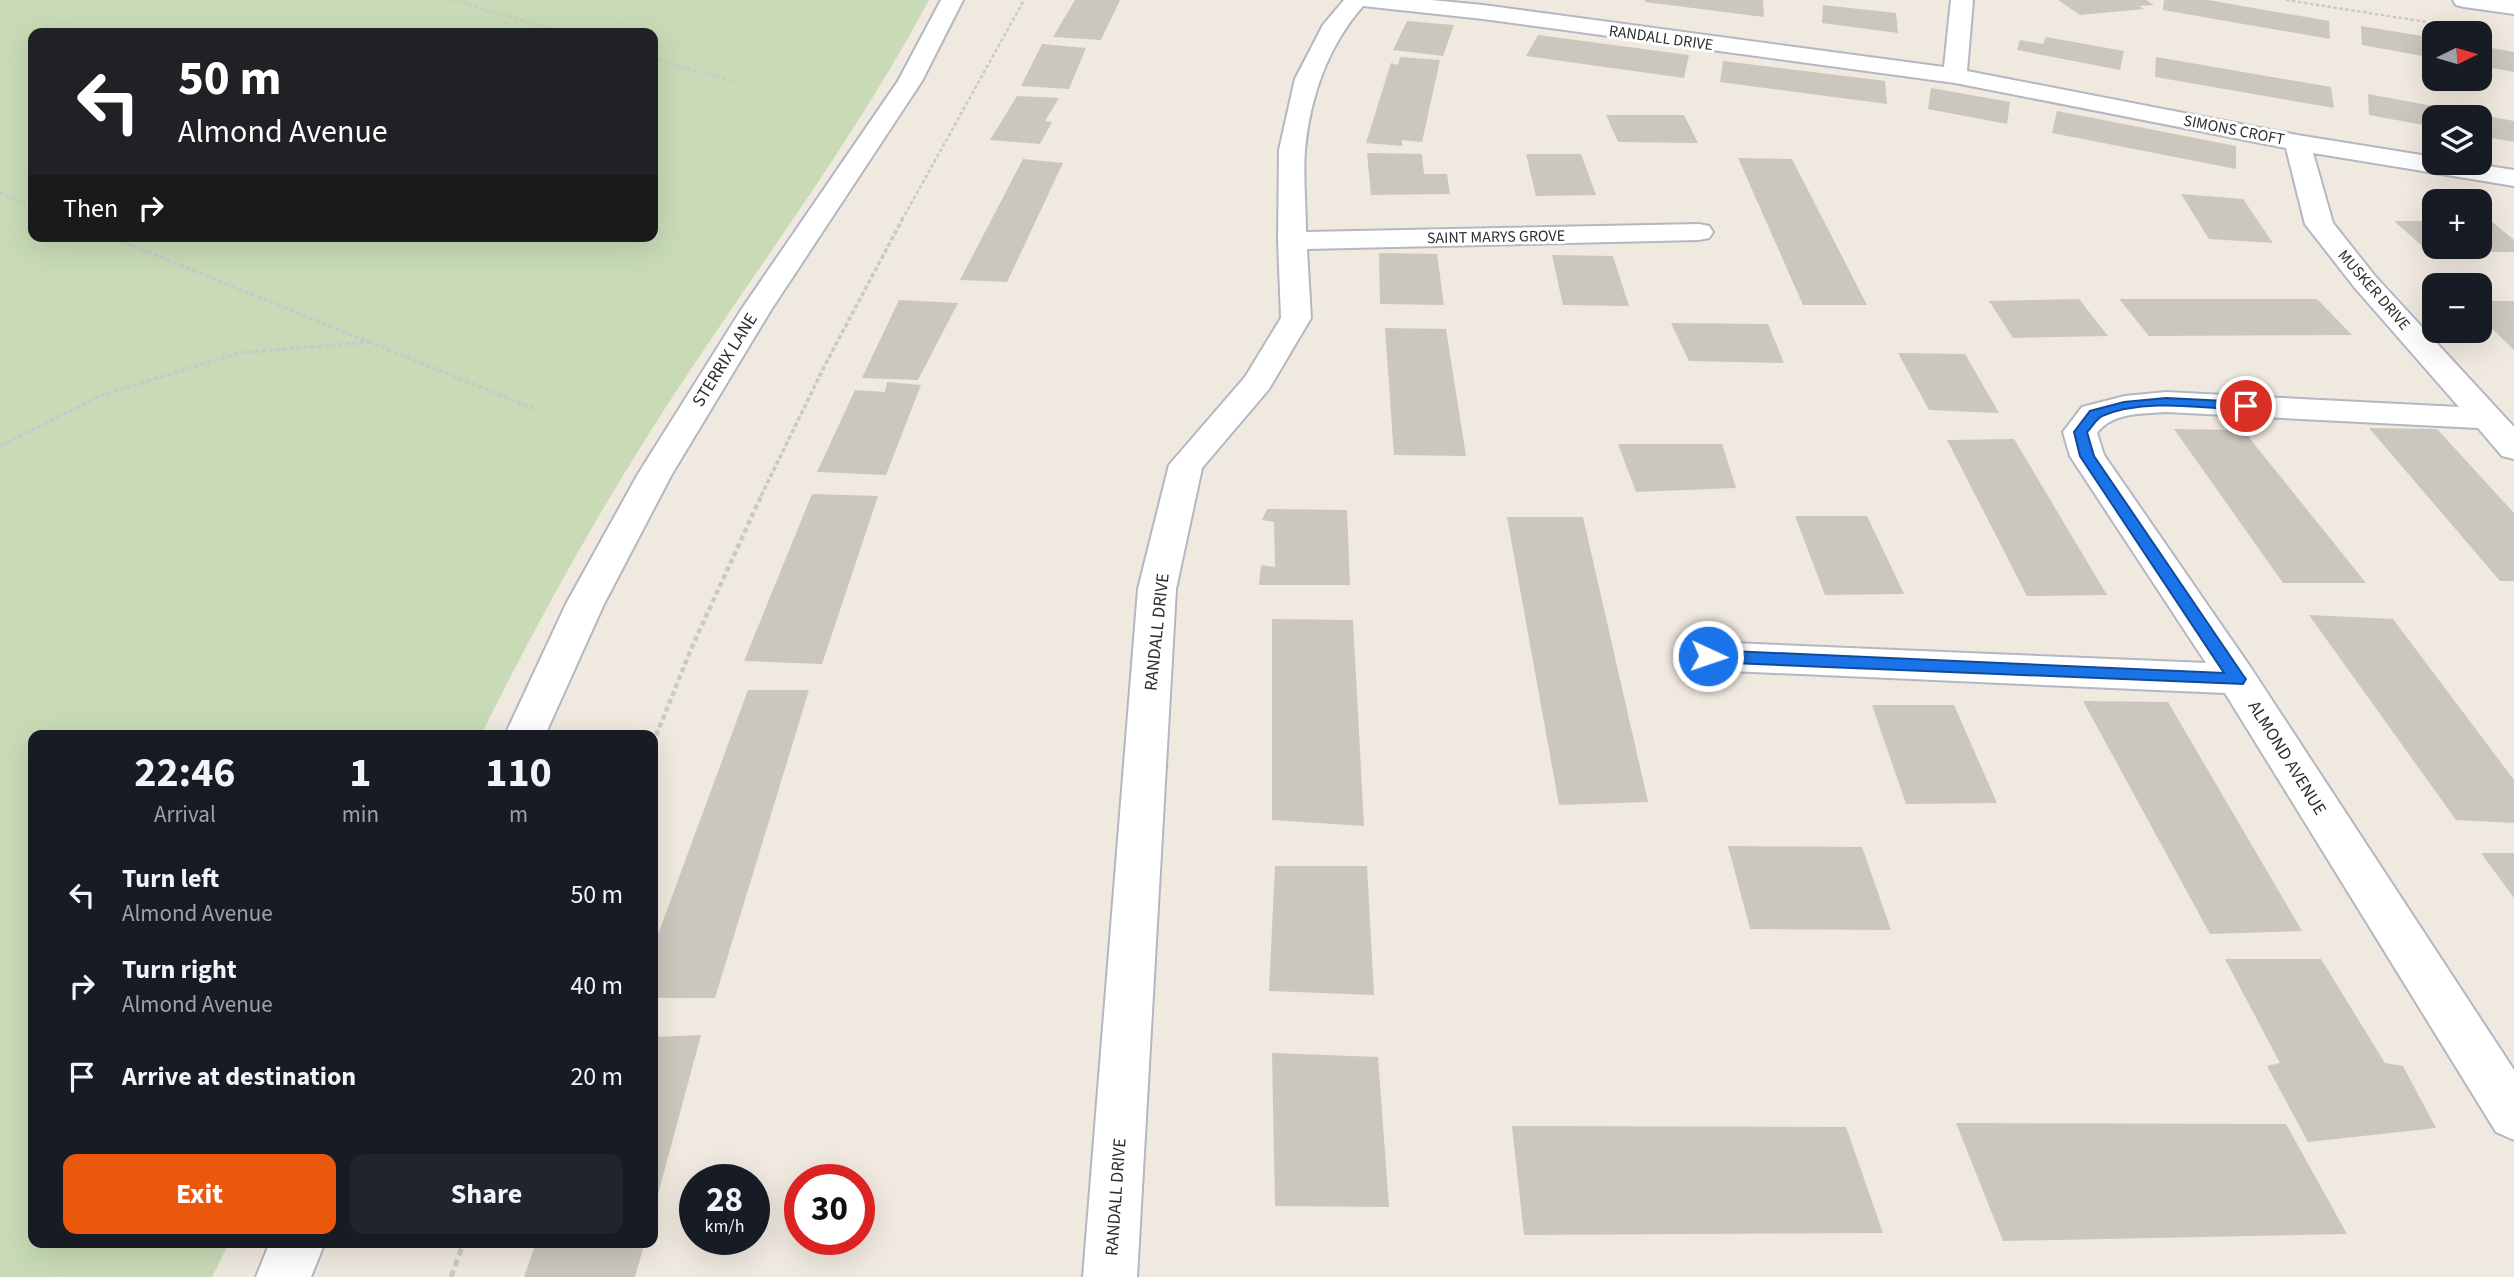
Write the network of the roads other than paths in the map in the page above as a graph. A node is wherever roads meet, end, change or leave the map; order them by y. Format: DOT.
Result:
graph roads {
  1 [pos="952,0"];
  2 [pos="1356,0"];
  3 [pos="1367,0"];
  4 [pos="1962,0"];
  5 [pos="2464,0"];
  6 [pos="2514,6"];
  7 [pos="1955,76"];
  8 [pos="2297,143"];
  9 [pos="2514,178"];
  10 [pos="1699,232"];
  11 [pos="1292,241"];
  12 [pos="2484,418"];
  13 [pos="2514,448"];
  14 [pos="1708,656"];
  15 [pos="2237,679"];
  16 [pos="527,730"];
  17 [pos="2514,1115"];
  18 [pos="295,1248"];
  19 [pos="283,1277"];
  20 [pos="1111,1277"];
  1 -- 16 [label="street, STERRIX LANE"];
  2 -- 11 [label="street, RANDALL DRIVE"];
  3 -- 7 [label="street, RANDALL DRIVE"];
  4 -- 7 [label="street"];
  5 -- 6 [label="street"];
  7 -- 8 [label="street, SIMONS CROFT"];
  8 -- 9 [label="street, SIMONS CROFT"];
  8 -- 12 [label="street, MUSKER DRIVE"];
  10 -- 11 [label="street, SAINT MARYS GROVE"];
  11 -- 20 [label="street, RANDALL DRIVE"];
  12 -- 13 [label="street, MUSKER DRIVE"];
  12 -- 15 [label="street, ALMOND AVENUE"];
  14 -- 15 [label="street"];
  15 -- 17 [label="street, ALMOND AVENUE"];
  18 -- 19 [label="street"];
}
